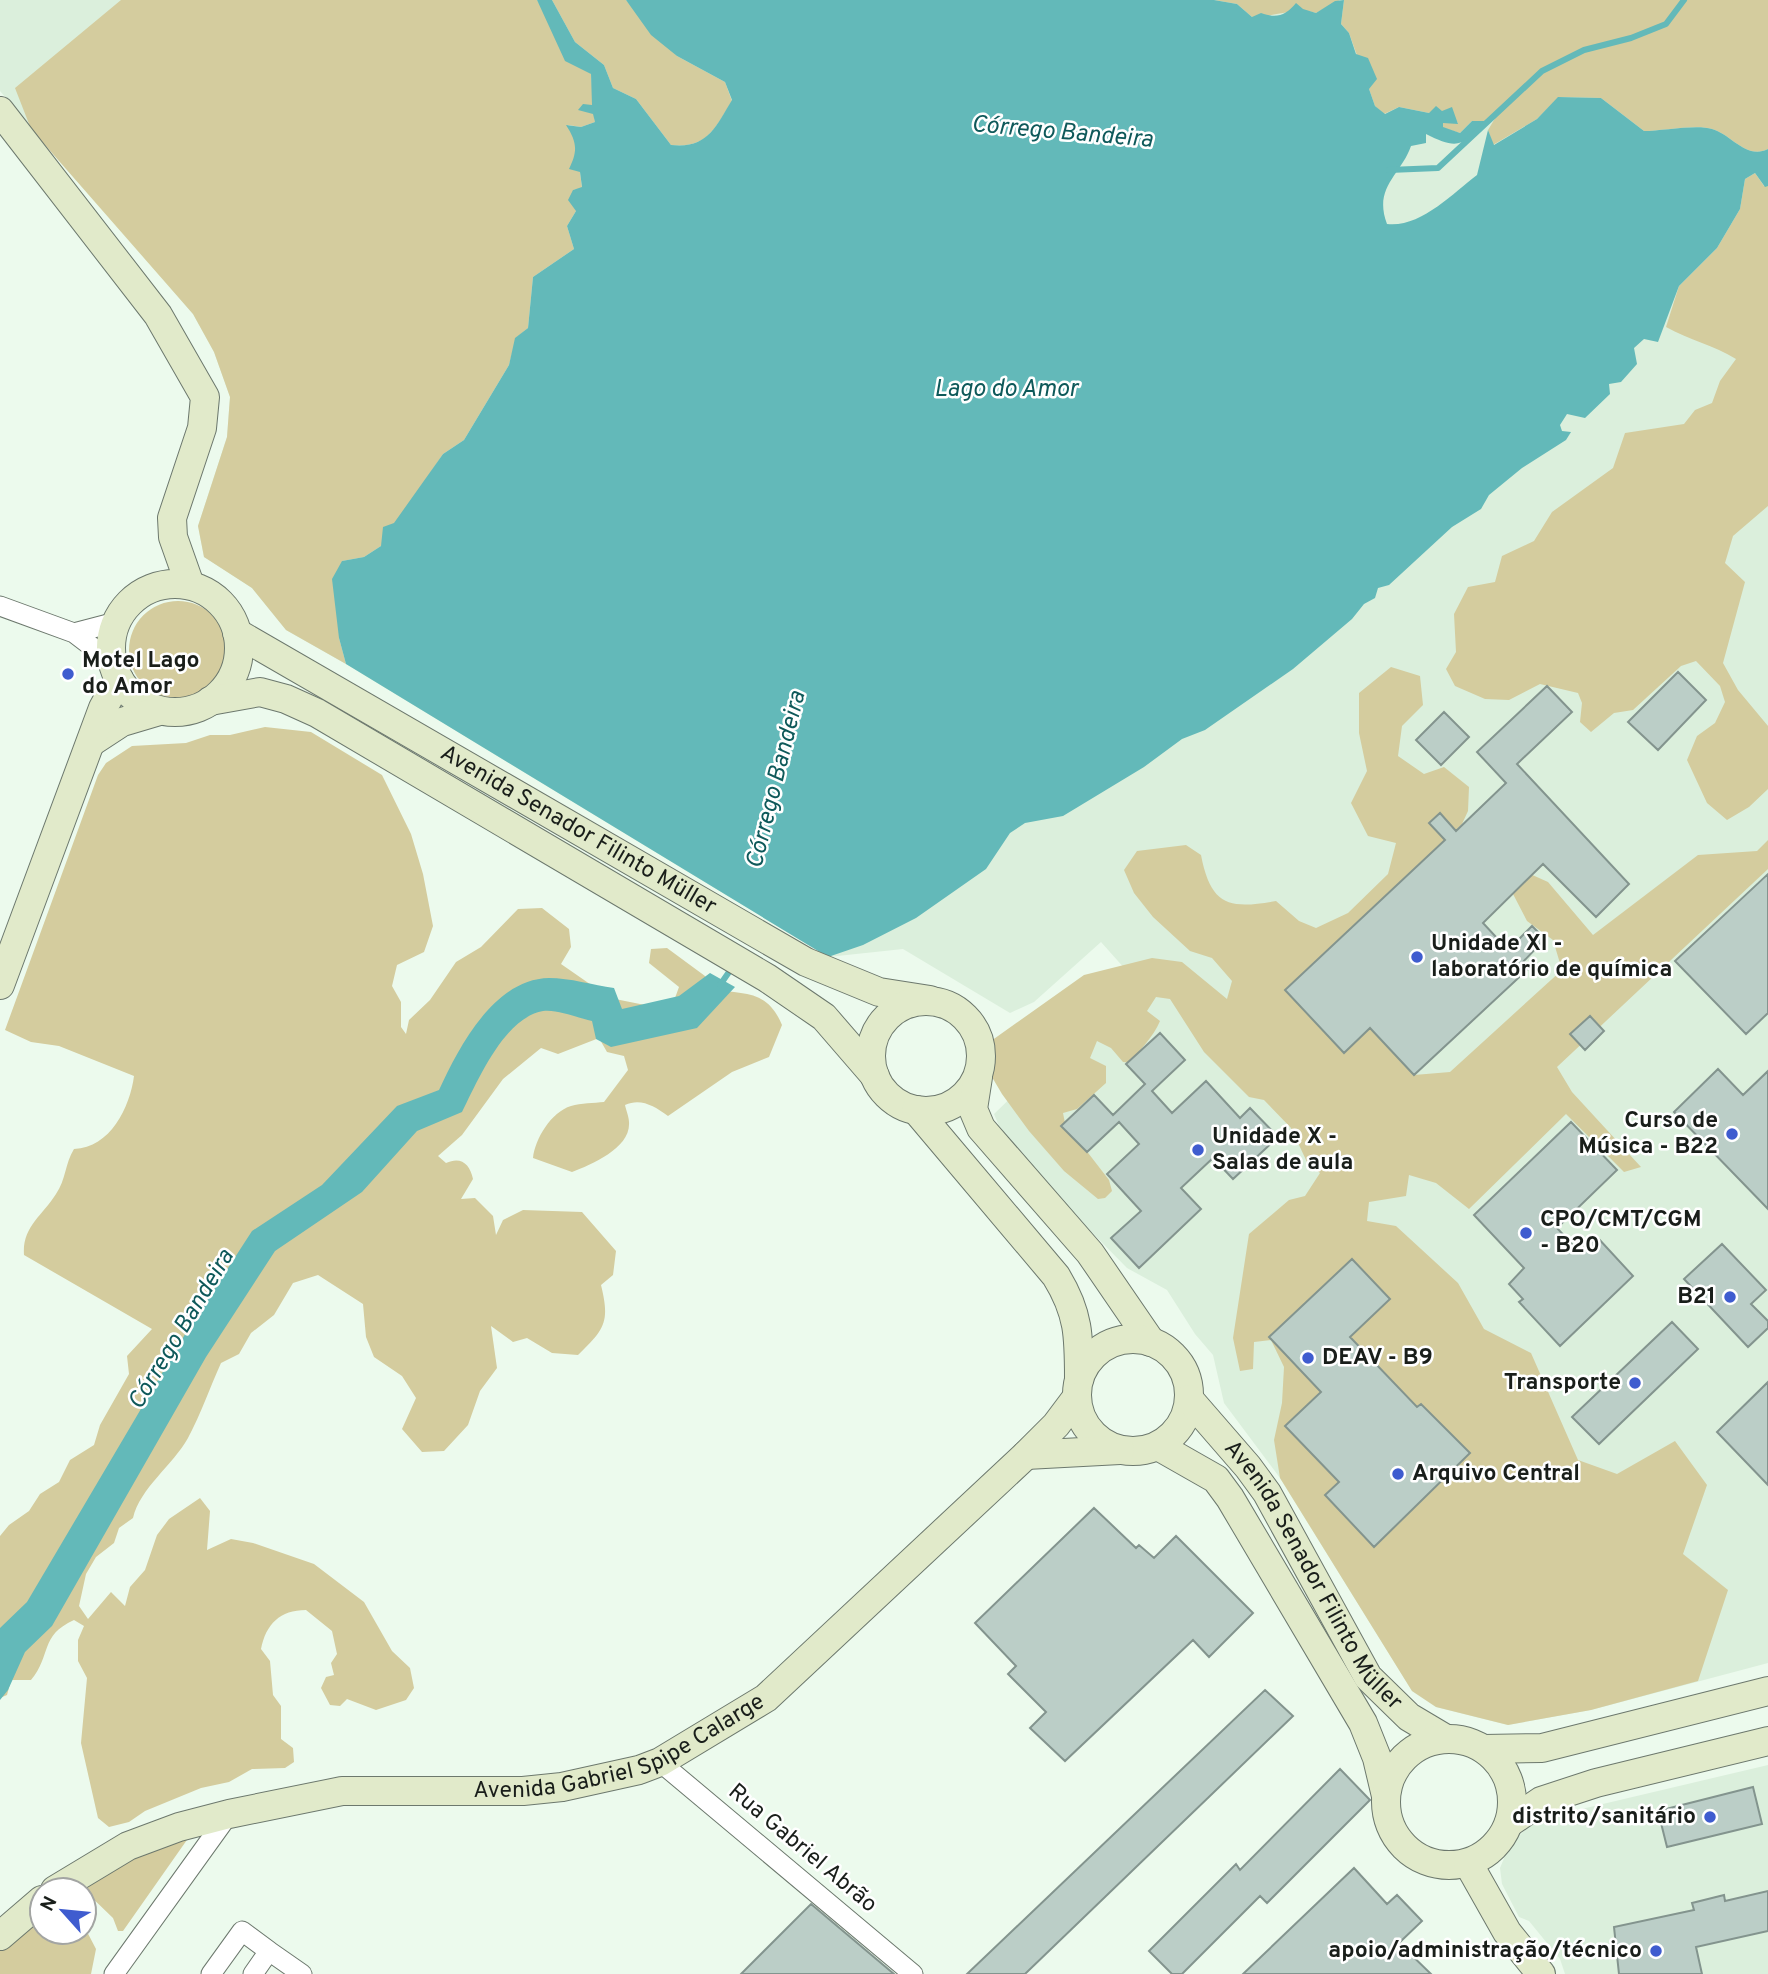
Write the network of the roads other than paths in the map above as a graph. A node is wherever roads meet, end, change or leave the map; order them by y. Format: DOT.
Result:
graph roads {
  1 [pos="0,111"];
  2 [pos="9,130"];
  3 [pos="190,585"];
  4 [pos="0,606"];
  5 [pos="116,622"];
  6 [pos="74,633"];
  7 [pos="237,633"];
  8 [pos="115,671"];
  9 [pos="211,701"];
  10 [pos="159,711"];
  11 [pos="93,741"];
  12 [pos="0,985"];
  13 [pos="930,1000"];
  14 [pos="980,1070"];
  15 [pos="875,1076"];
  16 [pos="916,1110"];
  17 [pos="1151,1342"];
  18 [pos="1078,1388"];
  19 [pos="1189,1399"];
  20 [pos="1158,1446"];
  21 [pos="1120,1450"];
  22 [pos="1026,1455"];
  23 [pos="1768,1691"];
  24 [pos="1446,1739"];
  25 [pos="1768,1741"];
  26 [pos="1484,1749"];
  27 [pos="660,1762"];
  28 [pos="1385,1796"];
  29 [pos="229,1814"];
  30 [pos="1509,1823"];
  31 [pos="1468,1863"];
  32 [pos="78,1876"];
  33 [pos="28,1912"];
  34 [pos="0,1936"];
  35 [pos="269,1951"];
  36 [pos="122,1970"];
  37 [pos="211,1974"];
  38 [pos="253,1974"];
  39 [pos="302,1974"];
  40 [pos="913,1974"];
  41 [pos="1541,1974"];
  1 -- 2 [label="main road"];
  2 -- 3 [label="main road"];
  3 -- 5 [label="main road"];
  3 -- 7 [label="main road"];
  4 -- 6 [label="street"];
  5 -- 6 [label="street"];
  5 -- 8 [label="main road"];
  6 -- 8 [label="street"];
  7 -- 9 [label="main road"];
  7 -- 13 [label="main road, Avenida Senador Filinto Müller"];
  8 -- 10 [label="main road"];
  8 -- 11 [label="main road"];
  9 -- 10 [label="main road"];
  9 -- 15 [label="main road, Avenida Senador Filinto Müller"];
  10 -- 11 [label="main road"];
  11 -- 12 [label="main road"];
  13 -- 14 [label="main road"];
  13 -- 15 [label="main road"];
  14 -- 16 [label="main road"];
  14 -- 17 [label="main road"];
  15 -- 16 [label="main road"];
  16 -- 18 [label="main road"];
  17 -- 18 [label="main road"];
  17 -- 19 [label="main road"];
  18 -- 21 [label="main road"];
  18 -- 22 [label="main road, Avenida Gabriel Spipe Calarge"];
  19 -- 20 [label="main road"];
  19 -- 24 [label="main road, Avenida Senador Filinto Müller"];
  20 -- 21 [label="main road"];
  20 -- 28 [label="main road, Avenida Senador Filinto Müller"];
  21 -- 22 [label="main road"];
  22 -- 27 [label="main road, Avenida Gabriel Spipe Calarge"];
  23 -- 26 [label="main road"];
  24 -- 26 [label="main road"];
  24 -- 28 [label="main road"];
  25 -- 30 [label="main road"];
  26 -- 30 [label="main road"];
  27 -- 29 [label="main road, Avenida Gabriel Spipe Calarge"];
  27 -- 40 [label="street, Rua Gabriel Abrão"];
  28 -- 31 [label="main road"];
  29 -- 32 [label="main road, Avenida Gabriel Spipe Calarge"];
  29 -- 36 [label="street"];
  30 -- 31 [label="main road"];
  31 -- 41 [label="main road"];
  33 -- 34 [label="main road"];
  35 -- 37 [label="street"];
  35 -- 38 [label="street"];
  35 -- 39 [label="street"];
}
